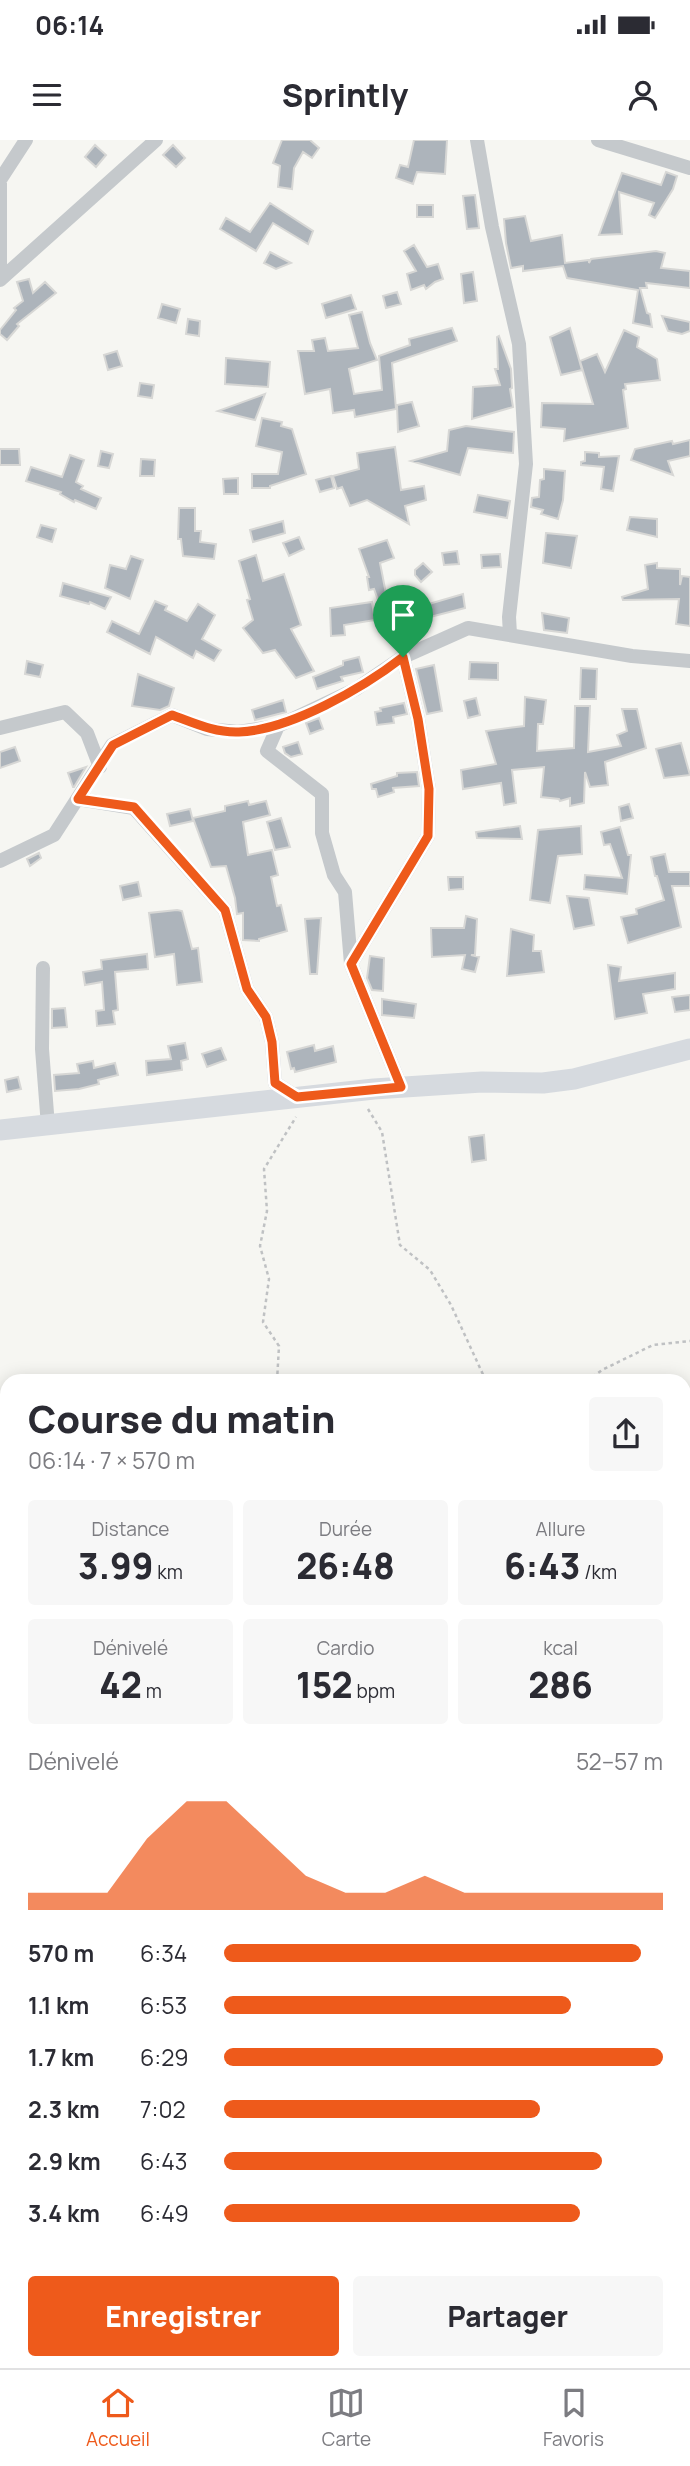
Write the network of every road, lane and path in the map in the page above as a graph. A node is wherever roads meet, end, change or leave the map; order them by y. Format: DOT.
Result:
graph roads {
  1 [pos="26,140"];
  2 [pos="156,140"];
  3 [pos="477,140"];
  4 [pos="598,140"];
  5 [pos="690,169"];
  6 [pos="0,279"];
  7 [pos="510,634"];
  8 [pos="403,657"];
  9 [pos="690,661"];
  10 [pos="278,726"];
  11 [pos="0,728"];
  12 [pos="100,767"];
  13 [pos="78,799"];
  14 [pos="0,861"];
  15 [pos="351,964"];
  16 [pos="43,968"];
  17 [pos="690,1049"];
  18 [pos="401,1087"];
  19 [pos="358,1090"];
  20 [pos="297,1097"];
  21 [pos="48,1126"];
  22 [pos="0,1130"];
  23 [pos="690,1341"];
  24 [pos="277,1374"];
  25 [pos="483,1374"];
  26 [pos="597,1374"];
  1 -- 6 [label="street"];
  2 -- 6 [label="street"];
  3 -- 7 [label="street"];
  4 -- 5 [label="street"];
  7 -- 8 [label="street"];
  7 -- 9 [label="street"];
  8 -- 10 [label="street"];
  8 -- 15 [label="street"];
  10 -- 12 [label="street"];
  10 -- 15 [label="street"];
  11 -- 12 [label="street"];
  12 -- 13 [label="street"];
  13 -- 14 [label="street"];
  13 -- 20 [label="street"];
  15 -- 18 [label="street"];
  16 -- 21 [label="street"];
  17 -- 18 [label="main road"];
  18 -- 19 [label="main road"];
  19 -- 20 [label="main road"];
  19 -- 25 [label="path"];
  20 -- 21 [label="main road"];
  20 -- 24 [label="path"];
  21 -- 22 [label="main road"];
  23 -- 26 [label="path"];
}
